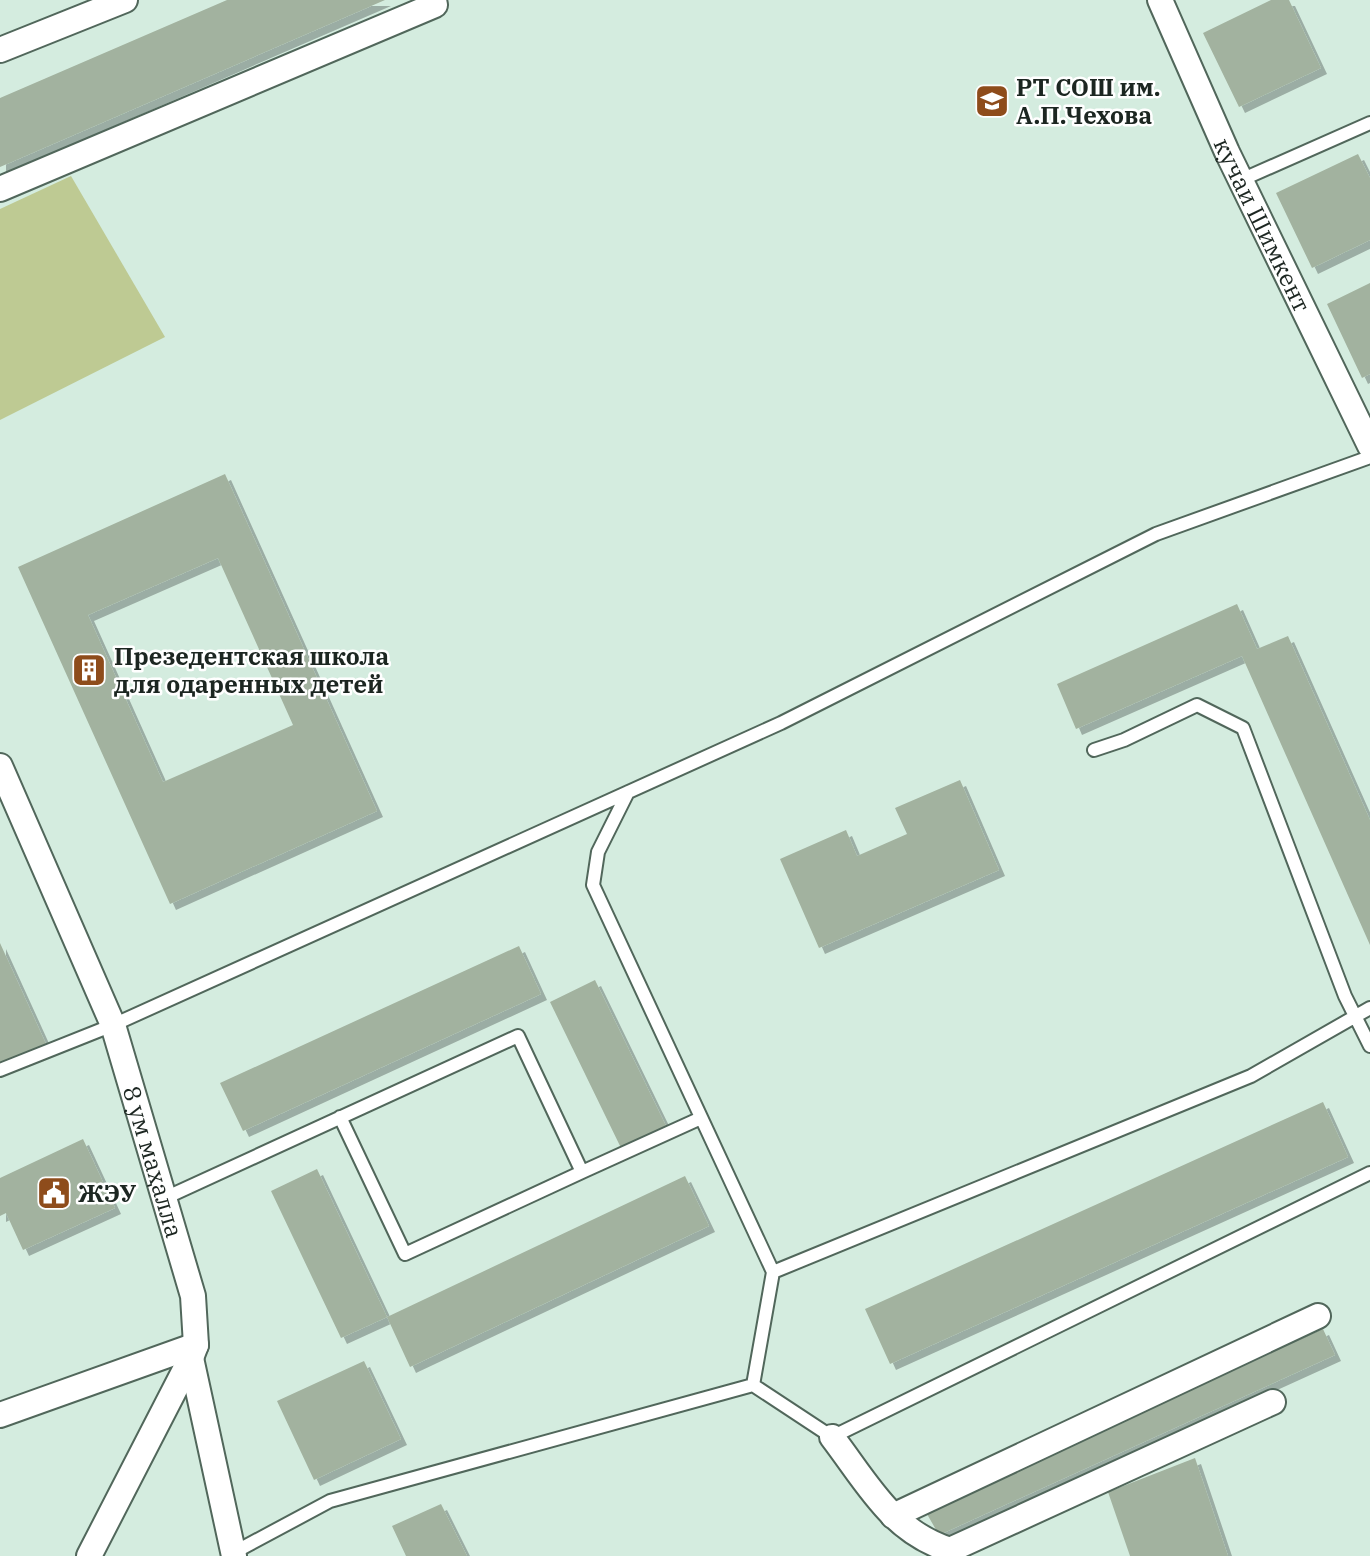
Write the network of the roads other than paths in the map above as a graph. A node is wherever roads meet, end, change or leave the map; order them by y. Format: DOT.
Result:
graph roads {
  1 [pos="125,0"];
  2 [pos="1160,0"];
  3 [pos="439,2"];
  4 [pos="0,50"];
  5 [pos="1370,123"];
  6 [pos="1241,180"];
  7 [pos="0,189"];
  8 [pos="1370,446"];
  9 [pos="1370,457"];
  10 [pos="1094,750"];
  11 [pos="0,766"];
  12 [pos="628,792"];
  13 [pos="1370,1008"];
  14 [pos="1357,1015"];
  15 [pos="113,1025"];
  16 [pos="1370,1046"];
  17 [pos="0,1070"];
  18 [pos="340,1117"];
  19 [pos="701,1118"];
  20 [pos="582,1172"];
  21 [pos="1370,1173"];
  22 [pos="165,1198"];
  23 [pos="774,1272"];
  24 [pos="1318,1316"];
  25 [pos="194,1351"];
  26 [pos="752,1385"];
  27 [pos="1273,1402"];
  28 [pos="0,1415"];
  29 [pos="832,1437"];
  30 [pos="893,1516"];
  31 [pos="233,1554"];
  32 [pos="89,1556"];
  1 -- 4 [label="street"];
  2 -- 6 [label="street, кучаи Шимкент"];
  3 -- 7 [label="street"];
  5 -- 6 [label="lane"];
  6 -- 8 [label="street, кучаи Шимкент"];
  9 -- 12 [label="lane"];
  10 -- 14 [label="lane"];
  11 -- 15 [label="street, 8 ум маҳалла"];
  12 -- 15 [label="lane"];
  12 -- 19 [label="lane"];
  13 -- 14 [label="lane"];
  14 -- 16 [label="lane"];
  14 -- 23 [label="lane"];
  15 -- 17 [label="lane"];
  15 -- 22 [label="street, 8 ум маҳалла"];
  18 -- 20 [label="lane"];
  18 -- 20 [label="lane"];
  18 -- 22 [label="lane"];
  19 -- 20 [label="lane"];
  19 -- 23 [label="lane"];
  21 -- 29 [label="lane"];
  22 -- 25 [label="street, 8 ум маҳалла"];
  23 -- 26 [label="lane"];
  24 -- 30 [label="street"];
  25 -- 28 [label="street"];
  25 -- 31 [label="street, 8 ум маҳалла"];
  25 -- 32 [label="street"];
  26 -- 29 [label="lane"];
  26 -- 31 [label="lane"];
  27 -- 30 [label="street"];
  29 -- 30 [label="street"];
}
